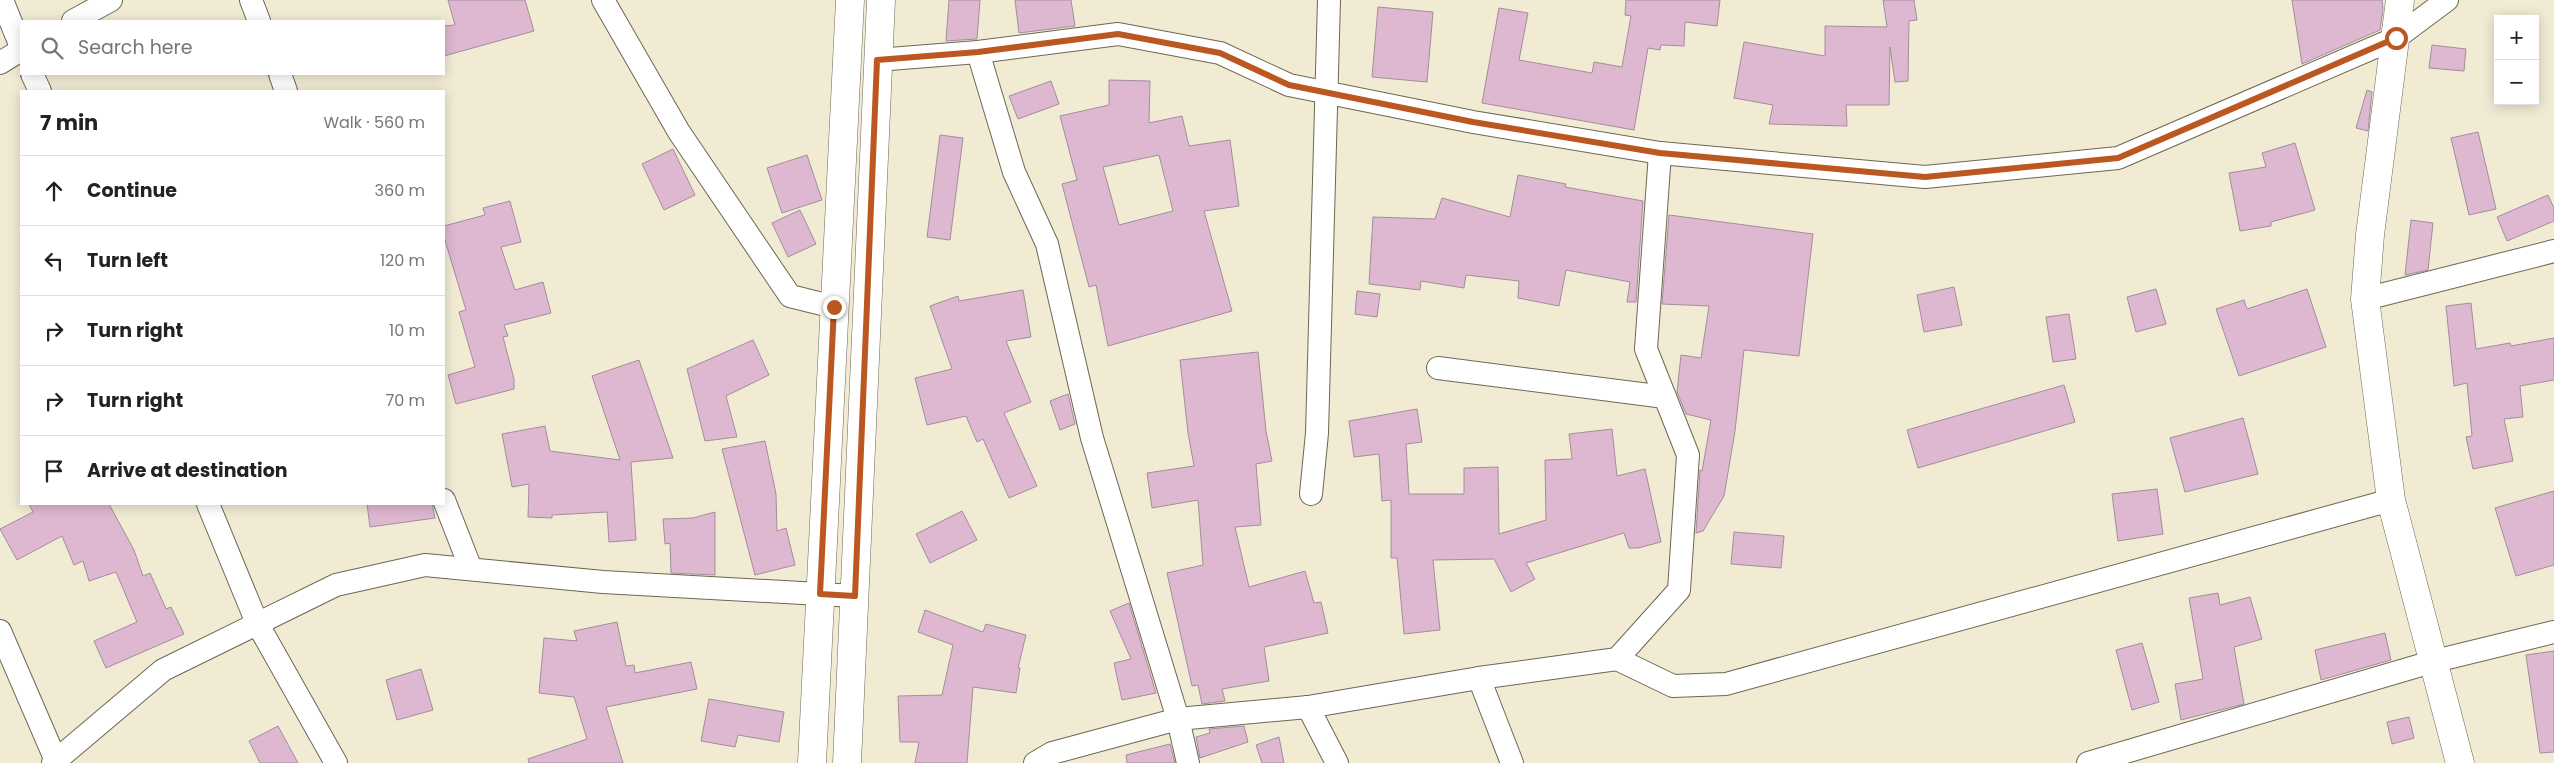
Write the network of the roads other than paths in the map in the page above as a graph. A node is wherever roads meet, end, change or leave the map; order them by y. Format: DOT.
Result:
graph roads {
  1 [pos="2,0"];
  2 [pos="111,0"];
  3 [pos="251,0"];
  4 [pos="603,0"];
  5 [pos="850,0"];
  6 [pos="881,0"];
  7 [pos="1329,0"];
  8 [pos="2400,0"];
  9 [pos="2447,0"];
  10 [pos="75,20"];
  11 [pos="259,20"];
  12 [pos="2396,38"];
  13 [pos="20,45"];
  14 [pos="20,49"];
  15 [pos="978,52"];
  16 [pos="877,60"];
  17 [pos="0,63"];
  18 [pos="32,75"];
  19 [pos="280,75"];
  20 [pos="40,90"];
  21 [pos="286,90"];
  22 [pos="1327,93"];
  23 [pos="1660,153"];
  24 [pos="2554,251"];
  25 [pos="2365,298"];
  26 [pos="834,307"];
  27 [pos="1438,368"];
  28 [pos="1665,397"];
  29 [pos="1311,494"];
  30 [pos="2391,500"];
  31 [pos="445,503"];
  32 [pos="208,505"];
  33 [pos="470,569"];
  34 [pos="820,594"];
  35 [pos="855,596"];
  36 [pos="257,623"];
  37 [pos="0,631"];
  38 [pos="2554,632"];
  39 [pos="1617,659"];
  40 [pos="2435,661"];
  41 [pos="1479,678"];
  42 [pos="1308,707"];
  43 [pos="1178,719"];
  44 [pos="55,762"];
  45 [pos="336,763"];
  46 [pos="812,763"];
  47 [pos="848,763"];
  48 [pos="1035,763"];
  49 [pos="1188,763"];
  50 [pos="1338,763"];
  51 [pos="1512,763"];
  52 [pos="2088,763"];
  53 [pos="2460,763"];
  1 -- 13 [label="street"];
  2 -- 10 [label="street"];
  3 -- 11 [label="street"];
  4 -- 26 [label="street"];
  5 -- 26 [label="main road"];
  6 -- 16 [label="main road"];
  7 -- 22 [label="street"];
  8 -- 12 [label="main road"];
  9 -- 12 [label="street"];
  12 -- 23 [label="street"];
  12 -- 25 [label="main road"];
  14 -- 17 [label="street"];
  15 -- 16 [label="street"];
  15 -- 22 [label="street"];
  15 -- 43 [label="street"];
  16 -- 35 [label="main road"];
  18 -- 20 [label="street"];
  19 -- 21 [label="street"];
  22 -- 23 [label="street"];
  22 -- 29 [label="street"];
  23 -- 28 [label="street"];
  24 -- 25 [label="street"];
  25 -- 30 [label="main road"];
  26 -- 34 [label="main road"];
  27 -- 28 [label="street"];
  28 -- 39 [label="street"];
  30 -- 39 [label="street"];
  30 -- 40 [label="main road"];
  31 -- 33 [label="street"];
  32 -- 36 [label="street"];
  33 -- 34 [label="street"];
  33 -- 36 [label="street"];
  34 -- 35 [label="street"];
  34 -- 46 [label="main road"];
  35 -- 47 [label="main road"];
  36 -- 44 [label="street"];
  36 -- 45 [label="street"];
  37 -- 44 [label="street"];
  38 -- 40 [label="street"];
  39 -- 41 [label="street"];
  40 -- 52 [label="street"];
  40 -- 53 [label="main road"];
  41 -- 42 [label="street"];
  41 -- 51 [label="street"];
  42 -- 43 [label="street"];
  42 -- 50 [label="street"];
  43 -- 48 [label="street"];
  43 -- 49 [label="street"];
}
